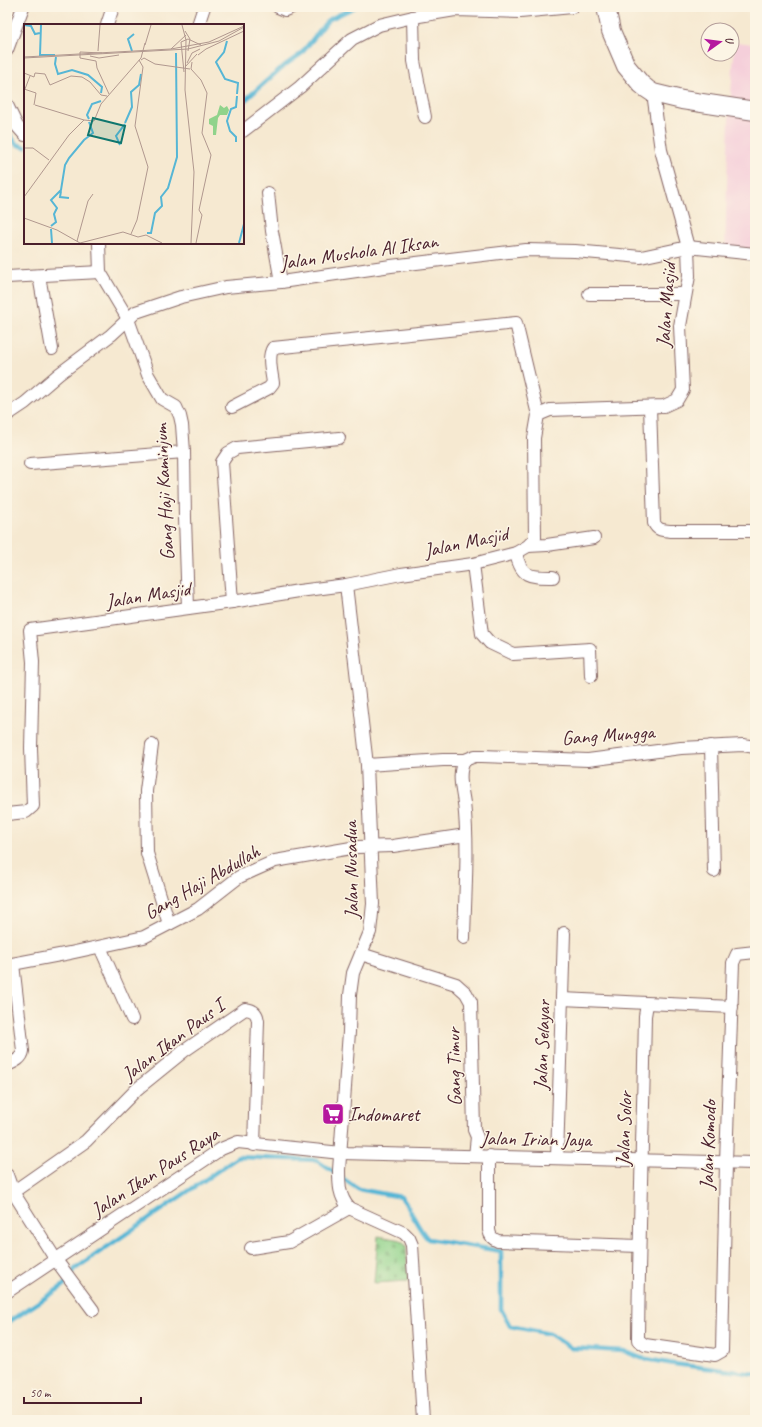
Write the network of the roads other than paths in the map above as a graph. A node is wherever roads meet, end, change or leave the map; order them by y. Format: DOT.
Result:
graph roads {
  1 [pos="23,7"];
  2 [pos="113,7"];
  3 [pos="204,7"];
  4 [pos="572,7"];
  5 [pos="606,7"];
  6 [pos="413,17"];
  7 [pos="107,24"];
  8 [pos="198,24"];
  9 [pos="7,50"];
  10 [pos="653,93"];
  11 [pos="7,106"];
  12 [pos="755,111"];
  13 [pos="425,117"];
  14 [pos="244,130"];
  15 [pos="24,134"];
  16 [pos="268,193"];
  17 [pos="99,244"];
  18 [pos="688,247"];
  19 [pos="755,254"];
  20 [pos="100,272"];
  21 [pos="39,276"];
  22 [pos="7,277"];
  23 [pos="281,282"];
  24 [pos="589,294"];
  25 [pos="685,294"];
  26 [pos="128,319"];
  27 [pos="52,349"];
  28 [pos="232,407"];
  29 [pos="650,407"];
  30 [pos="7,415"];
  31 [pos="538,415"];
  32 [pos="339,438"];
  33 [pos="184,452"];
  34 [pos="30,464"];
  35 [pos="755,531"];
  36 [pos="594,538"];
  37 [pos="528,546"];
  38 [pos="516,553"];
  39 [pos="473,564"];
  40 [pos="553,577"];
  41 [pos="346,585"];
  42 [pos="232,602"];
  43 [pos="188,608"];
  44 [pos="591,676"];
  45 [pos="152,745"];
  46 [pos="711,746"];
  47 [pos="755,747"];
  48 [pos="465,760"];
  49 [pos="368,766"];
  50 [pos="7,814"];
  51 [pos="466,835"];
  52 [pos="370,846"];
  53 [pos="714,872"];
  54 [pos="169,924"];
  55 [pos="564,933"];
  56 [pos="464,938"];
  57 [pos="100,946"];
  58 [pos="753,952"];
  59 [pos="360,954"];
  60 [pos="10,964"];
  61 [pos="562,1000"];
  62 [pos="647,1004"];
  63 [pos="732,1007"];
  64 [pos="132,1019"];
  65 [pos="7,1065"];
  66 [pos="254,1145"];
  67 [pos="341,1153"];
  68 [pos="473,1156"];
  69 [pos="489,1156"];
  70 [pos="557,1158"];
  71 [pos="642,1160"];
  72 [pos="726,1162"];
  73 [pos="755,1163"];
  74 [pos="7,1175"];
  75 [pos="13,1192"];
  76 [pos="349,1208"];
  77 [pos="639,1246"];
  78 [pos="250,1248"];
  79 [pos="59,1264"];
  80 [pos="7,1292"];
  81 [pos="93,1310"];
  82 [pos="638,1340"];
  83 [pos="423,1420"];
  1 -- 9 [label="street"];
  2 -- 7 [label="street"];
  3 -- 8 [label="street"];
  4 -- 6 [label="street"];
  5 -- 10 [label="main road"];
  6 -- 13 [label="street"];
  6 -- 14 [label="street"];
  10 -- 12 [label="main road"];
  10 -- 18 [label="street, Jalan Masjid"];
  11 -- 15 [label="street"];
  16 -- 23 [label="street"];
  17 -- 20 [label="street"];
  18 -- 19 [label="street, Jalan Mushola Al Iksan"];
  18 -- 23 [label="street, Jalan Mushola Al Iksan"];
  18 -- 25 [label="street, Jalan Masjid"];
  20 -- 21 [label="street"];
  20 -- 26 [label="street, Gang Haji Kaminjum"];
  21 -- 22 [label="street"];
  21 -- 27 [label="street"];
  23 -- 26 [label="street, Jalan Mushola Al Iksan"];
  24 -- 25 [label="street"];
  25 -- 29 [label="street, Jalan Masjid"];
  26 -- 30 [label="street, Jalan Mushola Al Iksan"];
  26 -- 33 [label="street, Gang Haji Kaminjum"];
  28 -- 31 [label="street"];
  29 -- 31 [label="street, Jalan Masjid"];
  29 -- 35 [label="street"];
  31 -- 37 [label="street, Jalan Masjid"];
  32 -- 42 [label="street"];
  33 -- 34 [label="street"];
  33 -- 43 [label="street, Gang Haji Kaminjum"];
  36 -- 37 [label="street"];
  37 -- 38 [label="street, Jalan Masjid"];
  38 -- 39 [label="street, Jalan Masjid"];
  38 -- 40 [label="street"];
  39 -- 41 [label="street, Jalan Masjid"];
  39 -- 44 [label="street"];
  41 -- 42 [label="street, Jalan Masjid"];
  41 -- 49 [label="street, Jalan Nusadua"];
  42 -- 43 [label="street, Jalan Masjid"];
  43 -- 50 [label="street, Jalan Masjid"];
  45 -- 54 [label="street"];
  46 -- 47 [label="street, Gang Mungga"];
  46 -- 48 [label="street, Gang Mungga"];
  46 -- 53 [label="street"];
  48 -- 49 [label="street, Gang Mungga"];
  48 -- 51 [label="street"];
  49 -- 52 [label="street, Jalan Nusadua"];
  51 -- 52 [label="street, Gang Haji Abdullah"];
  51 -- 56 [label="street"];
  52 -- 54 [label="street, Gang Haji Abdullah"];
  52 -- 59 [label="street, Jalan Nusadua"];
  54 -- 57 [label="street, Gang Haji Abdullah"];
  55 -- 61 [label="street, Jalan Selayar"];
  57 -- 60 [label="street, Gang Haji Abdullah"];
  57 -- 64 [label="street"];
  58 -- 63 [label="street, Jalan Komodo"];
  59 -- 67 [label="street, Jalan Nusadua"];
  59 -- 68 [label="street, Gang Timur"];
  60 -- 65 [label="street"];
  61 -- 62 [label="street"];
  61 -- 70 [label="street, Jalan Selayar"];
  62 -- 63 [label="street"];
  62 -- 71 [label="street, Jalan Solor"];
  63 -- 72 [label="street, Jalan Komodo"];
  66 -- 67 [label="street, Jalan Ikan Paus Raya"];
  66 -- 75 [label="street, Jalan Ikan Paus I"];
  66 -- 79 [label="street, Jalan Ikan Paus Raya"];
  67 -- 68 [label="street, Jalan Irian Jaya"];
  67 -- 76 [label="street, Jalan Nusadua"];
  68 -- 69 [label="street, Jalan Irian Jaya"];
  69 -- 70 [label="street, Jalan Irian Jaya"];
  69 -- 77 [label="street"];
  70 -- 71 [label="street, Jalan Irian Jaya"];
  71 -- 72 [label="street, Jalan Irian Jaya"];
  71 -- 77 [label="street, Jalan Solor"];
  72 -- 73 [label="street, Jalan Irian Jaya"];
  72 -- 82 [label="street, Jalan Komodo"];
  74 -- 75 [label="street"];
  75 -- 79 [label="street"];
  76 -- 78 [label="street"];
  76 -- 83 [label="street"];
  77 -- 82 [label="street, Jalan Solor"];
  79 -- 80 [label="street, Jalan Ikan Paus Raya"];
  79 -- 81 [label="street"];
}
